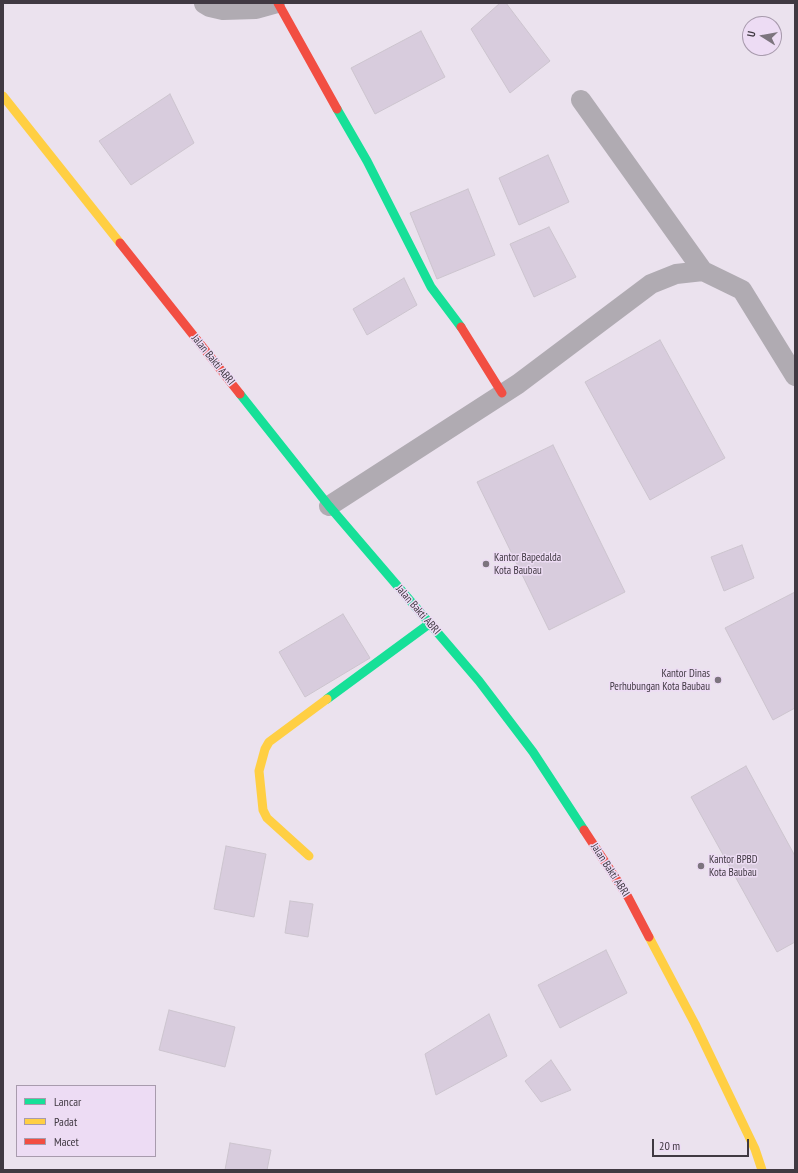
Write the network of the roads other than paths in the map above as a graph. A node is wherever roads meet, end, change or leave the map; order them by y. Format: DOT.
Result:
graph roads {
  1 [pos="205,3"];
  2 [pos="274,3"];
  3 [pos="278,3"];
  4 [pos="3,96"];
  5 [pos="581,100"];
  6 [pos="703,271"];
  7 [pos="795,376"];
  8 [pos="502,393"];
  9 [pos="329,506"];
  10 [pos="429,624"];
  11 [pos="309,856"];
  12 [pos="762,1170"];
  1 -- 2 [label="street"];
  3 -- 8 [label="street"];
  4 -- 9 [label="street, Jalan Bakti ABRI"];
  5 -- 6 [label="lane"];
  6 -- 7 [label="lane"];
  6 -- 8 [label="lane"];
  8 -- 9 [label="lane"];
  9 -- 10 [label="street, Jalan Bakti ABRI"];
  10 -- 11 [label="street"];
  10 -- 12 [label="street, Jalan Bakti ABRI"];
}
